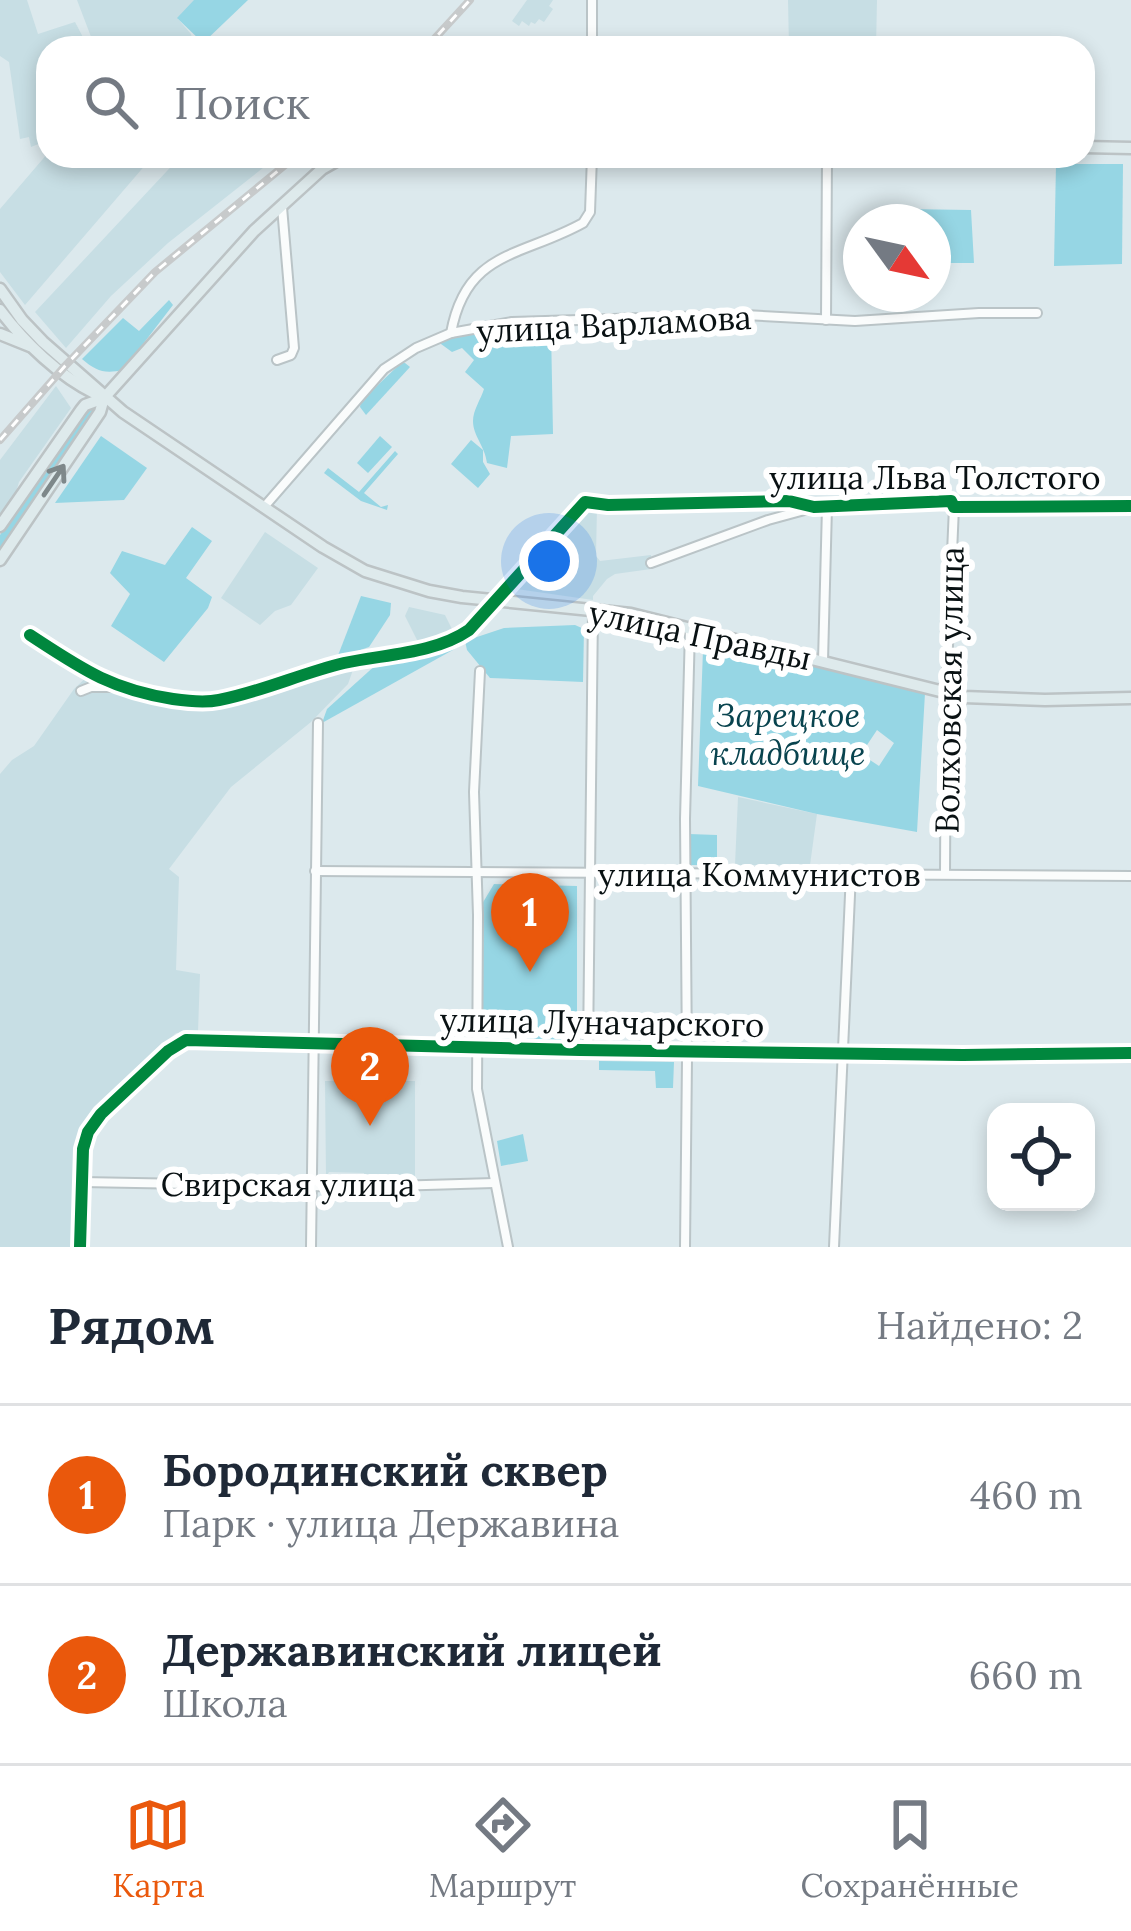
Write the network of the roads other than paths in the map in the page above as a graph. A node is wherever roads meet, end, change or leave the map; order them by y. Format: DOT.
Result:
graph roads {
  1 [pos="592,0"];
  2 [pos="592,36"];
  3 [pos="1095,147"];
  4 [pos="1131,148"];
  5 [pos="324,168"];
  6 [pos="592,168"];
  7 [pos="827,168"];
  8 [pos="281,206"];
  9 [pos="0,290"];
  10 [pos="0,310"];
  11 [pos="1037,313"];
  12 [pos="826,320"];
  13 [pos="452,328"];
  14 [pos="0,334"];
  15 [pos="33,347"];
  16 [pos="277,360"];
  17 [pos="104,398"];
  18 [pos="1131,506"];
  19 [pos="265,507"];
  20 [pos="814,507"];
  21 [pos="826,507"];
  22 [pos="954,507"];
  23 [pos="0,526"];
  24 [pos="0,560"];
  25 [pos="651,563"];
  26 [pos="496,601"];
  27 [pos="593,610"];
  28 [pos="690,628"];
  29 [pos="30,635"];
  30 [pos="823,661"];
  31 [pos="480,671"];
  32 [pos="124,689"];
  33 [pos="81,691"];
  34 [pos="946,692"];
  35 [pos="1131,698"];
  36 [pos="318,723"];
  37 [pos="314,871"];
  38 [pos="475,872"];
  39 [pos="686,873"];
  40 [pos="850,873"];
  41 [pos="589,874"];
  42 [pos="945,874"];
  43 [pos="1131,876"];
  44 [pos="312,1044"];
  45 [pos="477,1046"];
  46 [pos="588,1050"];
  47 [pos="687,1051"];
  48 [pos="843,1052"];
  49 [pos="1131,1053"];
  50 [pos="82,1182"];
  51 [pos="494,1183"];
  52 [pos="311,1186"];
  53 [pos="80,1247"];
  54 [pos="311,1247"];
  55 [pos="508,1247"];
  56 [pos="685,1247"];
  57 [pos="834,1247"];
  1 -- 2 [label="street"];
  3 -- 4 [label="main road"];
  5 -- 8 [label="main road"];
  6 -- 13 [label="street"];
  7 -- 12 [label="street"];
  8 -- 16 [label="street"];
  8 -- 17 [label="main road"];
  9 -- 17 [label="main road"];
  10 -- 15 [label="main road"];
  11 -- 12 [label="street, улица Варламова"];
  12 -- 13 [label="street, улица Варламова"];
  13 -- 19 [label="street, улица Варламова"];
  14 -- 15 [label="main road"];
  15 -- 17 [label="main road"];
  17 -- 19 [label="main road, улица Правды"];
  17 -- 23 [label="main road"];
  24 -- 17 [label="main road, one-way"];
  18 -- 22 [label="street, улица Льва Толстого"];
  19 -- 26 [label="main road, улица Правды"];
  20 -- 21 [label="street, улица Льва Толстого"];
  20 -- 25 [label="street"];
  20 -- 26 [label="street, улица Льва Толстого"];
  21 -- 22 [label="street, улица Льва Толстого"];
  21 -- 30 [label="street"];
  22 -- 34 [label="street, Волховская улица"];
  26 -- 27 [label="main road, улица Правды"];
  26 -- 32 [label="street, улица Льва Толстого"];
  27 -- 28 [label="main road, улица Правды"];
  27 -- 41 [label="street"];
  28 -- 30 [label="main road, улица Правды"];
  28 -- 39 [label="street"];
  29 -- 32 [label="street"];
  30 -- 34 [label="main road, улица Правды"];
  31 -- 38 [label="street"];
  32 -- 33 [label="street"];
  34 -- 35 [label="main road, улица Правды"];
  34 -- 42 [label="street, Волховская улица"];
  36 -- 37 [label="street"];
  37 -- 38 [label="street, улица Коммунистов"];
  37 -- 44 [label="street"];
  38 -- 41 [label="street, улица Коммунистов"];
  38 -- 45 [label="street"];
  39 -- 40 [label="street, улица Коммунистов"];
  39 -- 41 [label="street, улица Коммунистов"];
  39 -- 47 [label="street"];
  40 -- 42 [label="street, улица Коммунистов"];
  40 -- 48 [label="street"];
  41 -- 46 [label="street"];
  42 -- 43 [label="street, улица Коммунистов"];
  44 -- 45 [label="street, улица Луначарского"];
  44 -- 50 [label="street, улица Луначарского"];
  44 -- 52 [label="street"];
  45 -- 46 [label="street, улица Луначарского"];
  45 -- 51 [label="street"];
  46 -- 47 [label="street, улица Луначарского"];
  47 -- 48 [label="street, улица Луначарского"];
  47 -- 56 [label="street"];
  48 -- 49 [label="street, улица Луначарского"];
  48 -- 57 [label="street"];
  50 -- 52 [label="street, Свирская улица"];
  50 -- 53 [label="street, улица Луначарского"];
  51 -- 52 [label="street, Свирская улица"];
  51 -- 55 [label="street"];
  52 -- 54 [label="street"];
}
